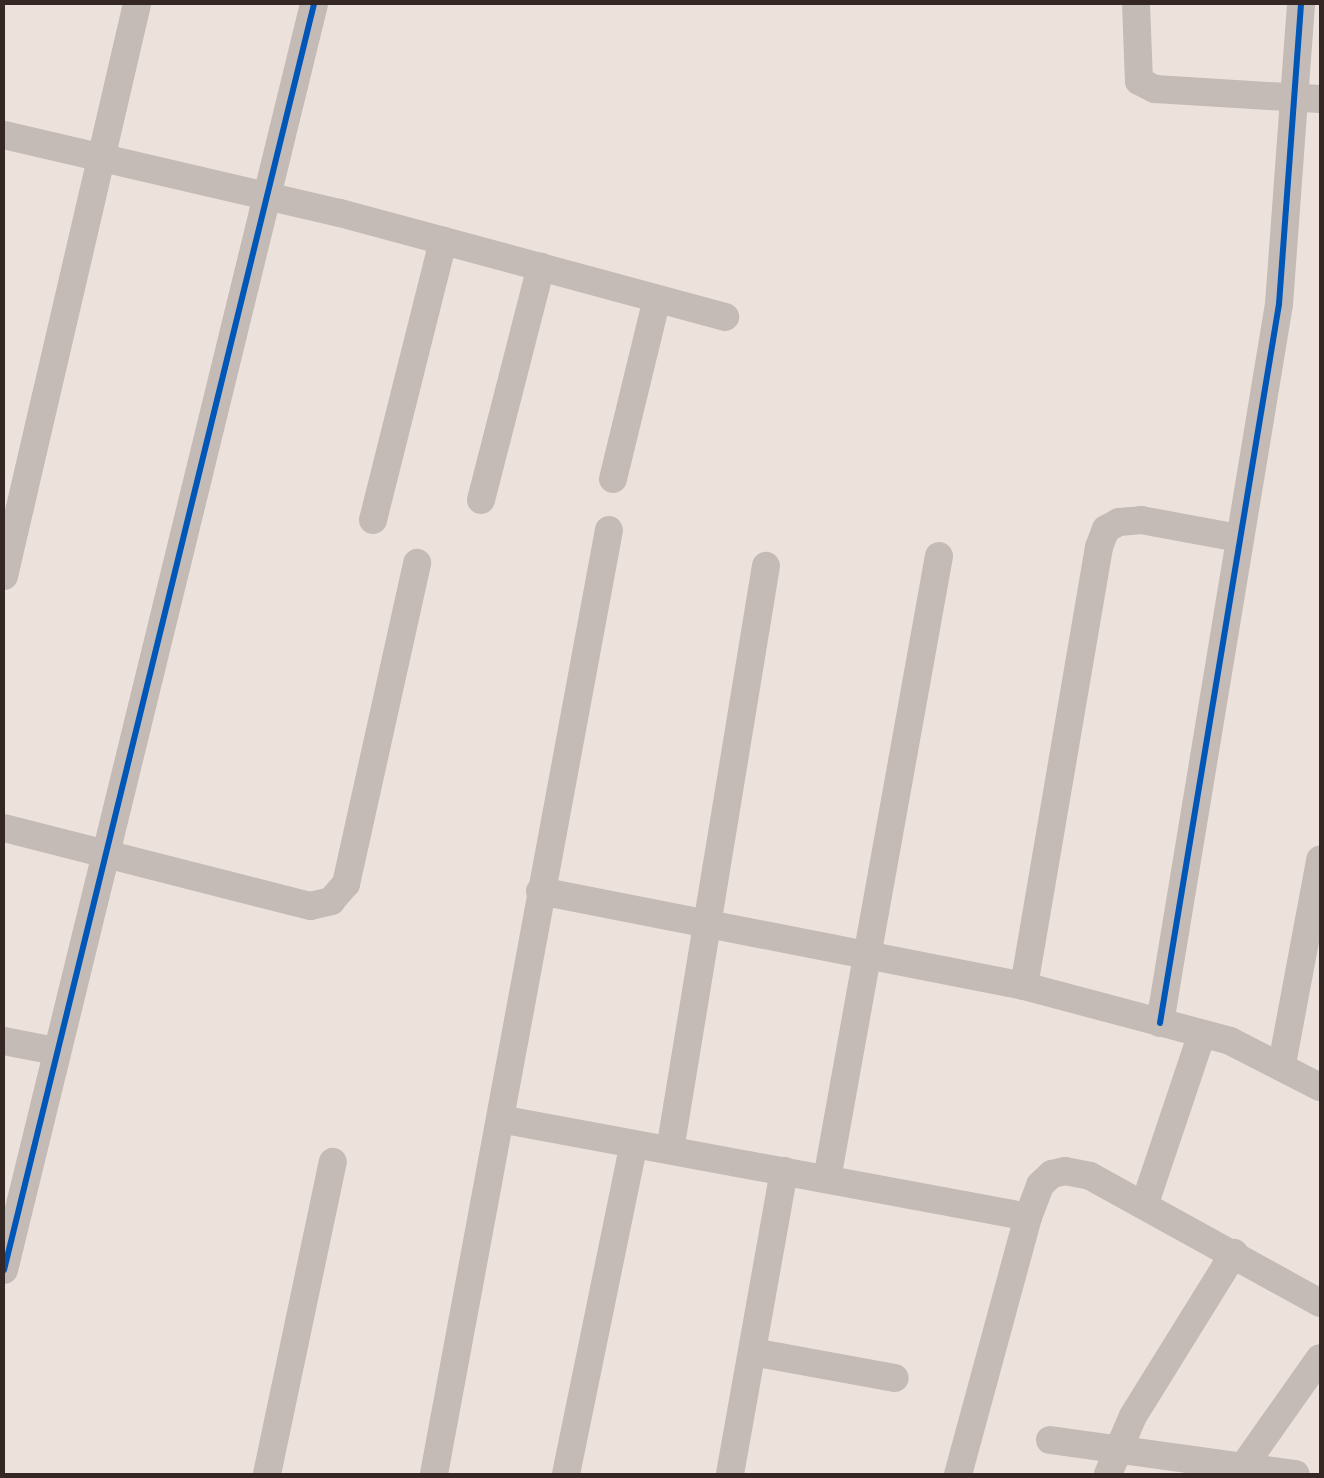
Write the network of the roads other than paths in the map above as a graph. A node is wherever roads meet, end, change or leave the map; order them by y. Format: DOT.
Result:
graph roads {
  1 [pos="137,4"];
  2 [pos="314,4"];
  3 [pos="1136,4"];
  4 [pos="1301,4"];
  5 [pos="1307,99"];
  6 [pos="4,135"];
  7 [pos="98,157"];
  8 [pos="266,196"];
  9 [pos="443,241"];
  10 [pos="542,267"];
  11 [pos="657,299"];
  12 [pos="725,317"];
  13 [pos="613,479"];
  14 [pos="481,500"];
  15 [pos="373,520"];
  16 [pos="609,530"];
  17 [pos="1238,538"];
  18 [pos="938,556"];
  19 [pos="417,563"];
  20 [pos="766,566"];
  21 [pos="4,576"];
  22 [pos="4,828"];
  23 [pos="105,852"];
  24 [pos="1320,860"];
  25 [pos="540,891"];
  26 [pos="707,925"];
  27 [pos="868,957"];
  28 [pos="1024,986"];
  29 [pos="1160,1024"];
  30 [pos="1202,1034"];
  31 [pos="4,1040"];
  32 [pos="54,1051"];
  33 [pos="1282,1064"];
  34 [pos="1320,1087"];
  35 [pos="500,1119"];
  36 [pos="634,1144"];
  37 [pos="670,1150"];
  38 [pos="333,1162"];
  39 [pos="784,1171"];
  40 [pos="827,1179"];
  41 [pos="1145,1203"];
  42 [pos="1028,1217"];
  43 [pos="1234,1253"];
  44 [pos="4,1270"];
  45 [pos="1320,1303"];
  46 [pos="752,1352"];
  47 [pos="1320,1358"];
  48 [pos="895,1378"];
  49 [pos="1050,1440"];
  50 [pos="1112,1462"];
  51 [pos="1243,1467"];
  52 [pos="267,1474"];
  53 [pos="434,1474"];
  54 [pos="566,1474"];
  55 [pos="730,1474"];
  56 [pos="958,1474"];
  57 [pos="1296,1474"];
  1 -- 7 [label="street"];
  2 -- 8 [label="street"];
  3 -- 5 [label="street"];
  4 -- 5 [label="street"];
  5 -- 17 [label="street"];
  6 -- 7 [label="street"];
  7 -- 8 [label="street"];
  7 -- 21 [label="street"];
  8 -- 9 [label="street"];
  8 -- 23 [label="street"];
  9 -- 10 [label="street"];
  9 -- 15 [label="street"];
  10 -- 11 [label="street"];
  10 -- 14 [label="street"];
  11 -- 12 [label="street"];
  11 -- 13 [label="street"];
  16 -- 25 [label="street"];
  17 -- 28 [label="street"];
  17 -- 29 [label="street"];
  18 -- 27 [label="street"];
  19 -- 23 [label="street"];
  20 -- 26 [label="street"];
  22 -- 23 [label="street"];
  23 -- 32 [label="street"];
  24 -- 33 [label="street"];
  25 -- 26 [label="street"];
  25 -- 35 [label="street"];
  26 -- 27 [label="street"];
  26 -- 37 [label="street"];
  27 -- 28 [label="street"];
  27 -- 40 [label="street"];
  28 -- 29 [label="street"];
  29 -- 30 [label="street"];
  30 -- 33 [label="street"];
  30 -- 41 [label="street"];
  31 -- 32 [label="street"];
  32 -- 44 [label="street"];
  33 -- 34 [label="street"];
  35 -- 36 [label="street"];
  35 -- 53 [label="street"];
  36 -- 37 [label="street"];
  36 -- 54 [label="street"];
  37 -- 39 [label="street"];
  38 -- 52 [label="street"];
  39 -- 40 [label="street"];
  39 -- 46 [label="street"];
  40 -- 42 [label="street"];
  41 -- 42 [label="street"];
  41 -- 43 [label="street"];
  42 -- 56 [label="street"];
  43 -- 45 [label="street"];
  43 -- 50 [label="street"];
  46 -- 48 [label="street"];
  46 -- 55 [label="street"];
  47 -- 51 [label="street"];
  49 -- 50 [label="street"];
  50 -- 51 [label="street"];
  51 -- 57 [label="street"];
}
